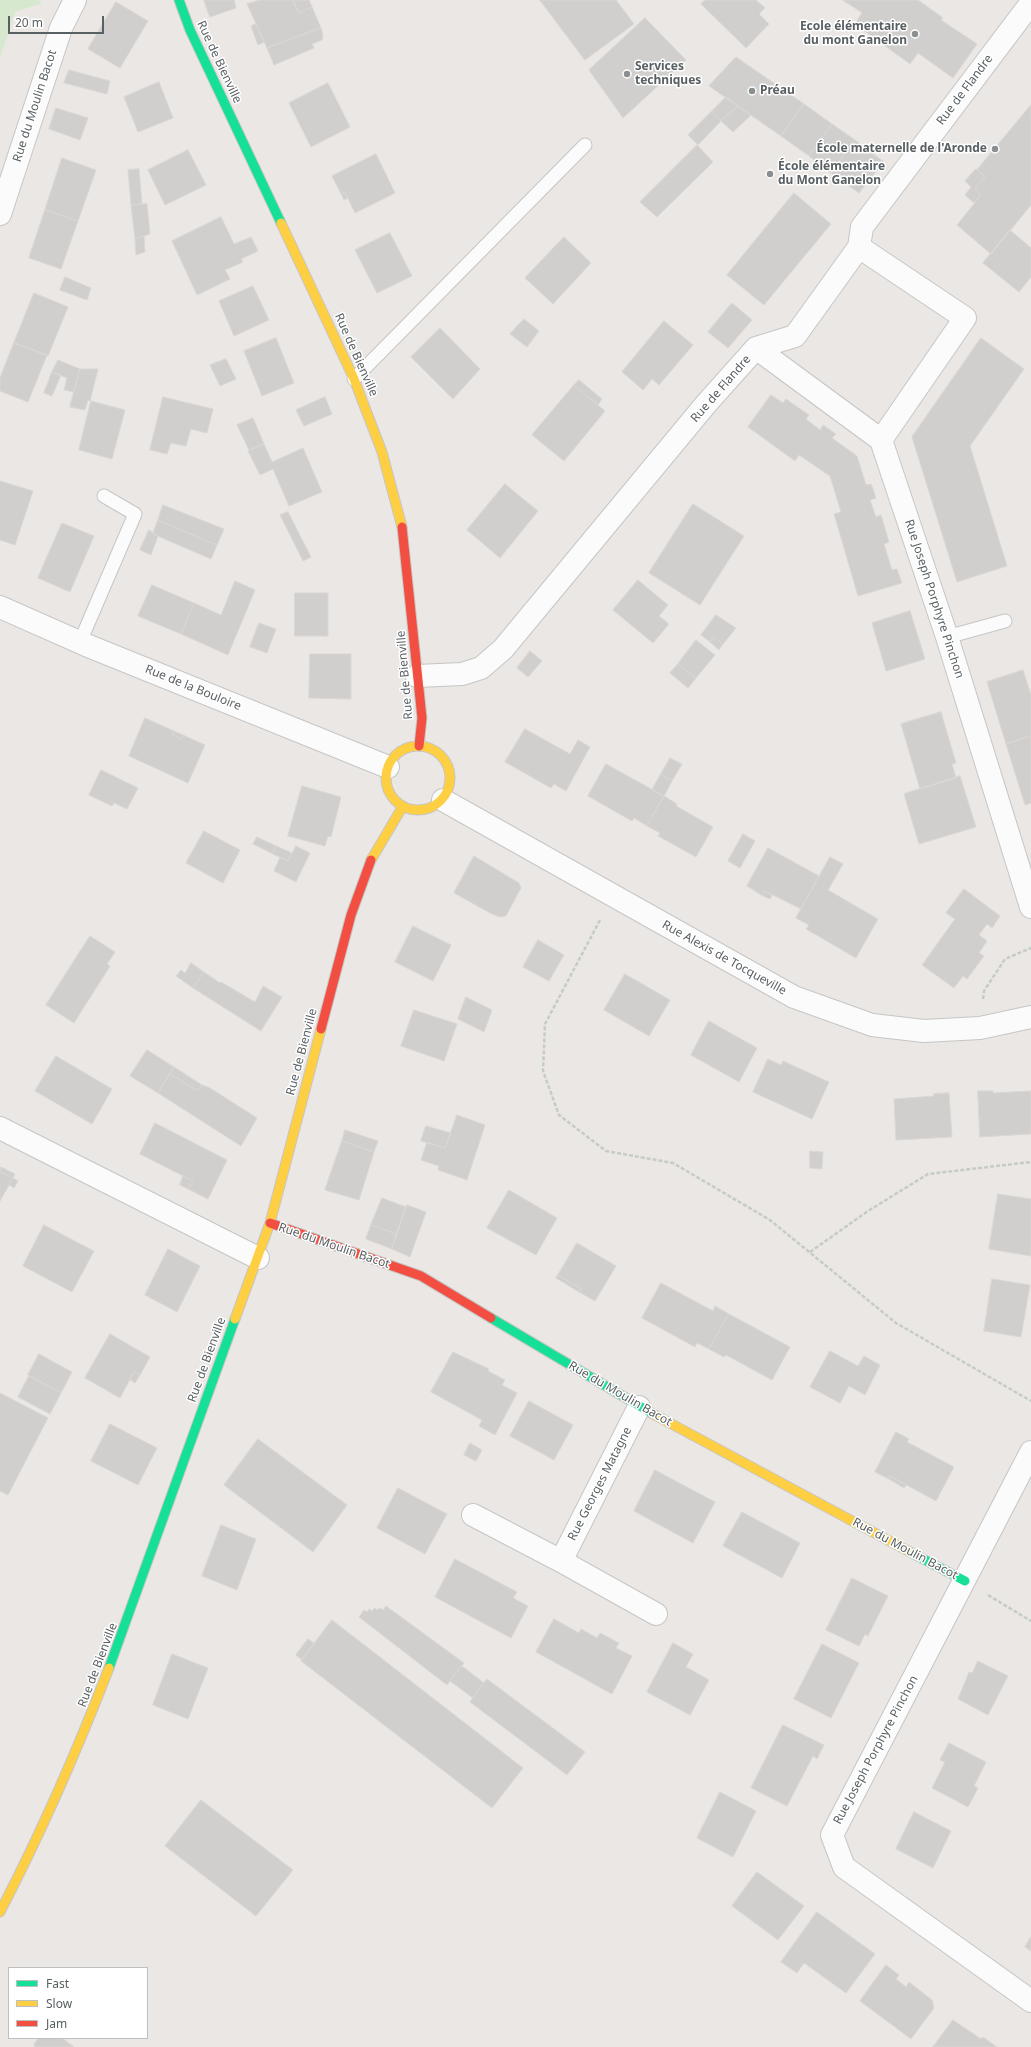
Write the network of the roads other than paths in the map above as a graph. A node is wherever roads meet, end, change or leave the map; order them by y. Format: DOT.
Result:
graph roads {
  1 [pos="75,0"];
  2 [pos="179,0"];
  3 [pos="1028,0"];
  4 [pos="1031,3"];
  5 [pos="585,145"];
  6 [pos="7,169"];
  7 [pos="0,214"];
  8 [pos="861,237"];
  9 [pos="756,348"];
  10 [pos="354,379"];
  11 [pos="881,440"];
  12 [pos="104,496"];
  13 [pos="0,607"];
  14 [pos="1005,621"];
  15 [pos="947,637"];
  16 [pos="80,642"];
  17 [pos="417,676"];
  18 [pos="419,746"];
  19 [pos="388,767"];
  20 [pos="443,800"];
  21 [pos="403,806"];
  22 [pos="1031,907"];
  23 [pos="1031,1016"];
  24 [pos="0,1128"];
  25 [pos="270,1223"];
  26 [pos="258,1258"];
  27 [pos="639,1407"];
  28 [pos="1031,1452"];
  29 [pos="473,1515"];
  30 [pos="561,1561"];
  31 [pos="965,1581"];
  32 [pos="656,1614"];
  33 [pos="0,1912"];
  34 [pos="1031,2001"];
  1 -- 6 [label="street, Rue du Moulin Bacot"];
  2 -- 10 [label="street, Rue de Bienville"];
  3 -- 4 [label="street"];
  4 -- 8 [label="street, Rue de Flandre"];
  5 -- 10 [label="lane"];
  6 -- 7 [label="street, Rue du Moulin Bacot"];
  8 -- 9 [label="street, Rue de Flandre"];
  8 -- 11 [label="street"];
  9 -- 11 [label="street"];
  9 -- 17 [label="street, Rue de Flandre"];
  10 -- 17 [label="street, Rue de Bienville"];
  11 -- 15 [label="street, Rue Joseph Porphyre Pinchon"];
  12 -- 16 [label="lane"];
  13 -- 16 [label="street, Rue de la Bouloire"];
  14 -- 15 [label="lane"];
  15 -- 22 [label="street, Rue Joseph Porphyre Pinchon"];
  16 -- 19 [label="street, Rue de la Bouloire"];
  17 -- 18 [label="street, Rue de Bienville"];
  18 -- 19 [label="street"];
  18 -- 20 [label="street"];
  19 -- 21 [label="street"];
  20 -- 21 [label="street"];
  20 -- 23 [label="street, Rue Alexis de Tocqueville"];
  21 -- 25 [label="street, Rue de Bienville"];
  24 -- 26 [label="street"];
  25 -- 26 [label="street, Rue de Bienville"];
  25 -- 27 [label="street, Rue du Moulin Bacot"];
  26 -- 33 [label="street, Rue de Bienville"];
  27 -- 30 [label="street, Rue Georges Matagne"];
  27 -- 31 [label="street, Rue du Moulin Bacot"];
  28 -- 31 [label="street, Rue Joseph Porphyre Pinchon"];
  29 -- 30 [label="street"];
  30 -- 32 [label="street"];
  31 -- 34 [label="street, Rue Joseph Porphyre Pinchon"];
}
